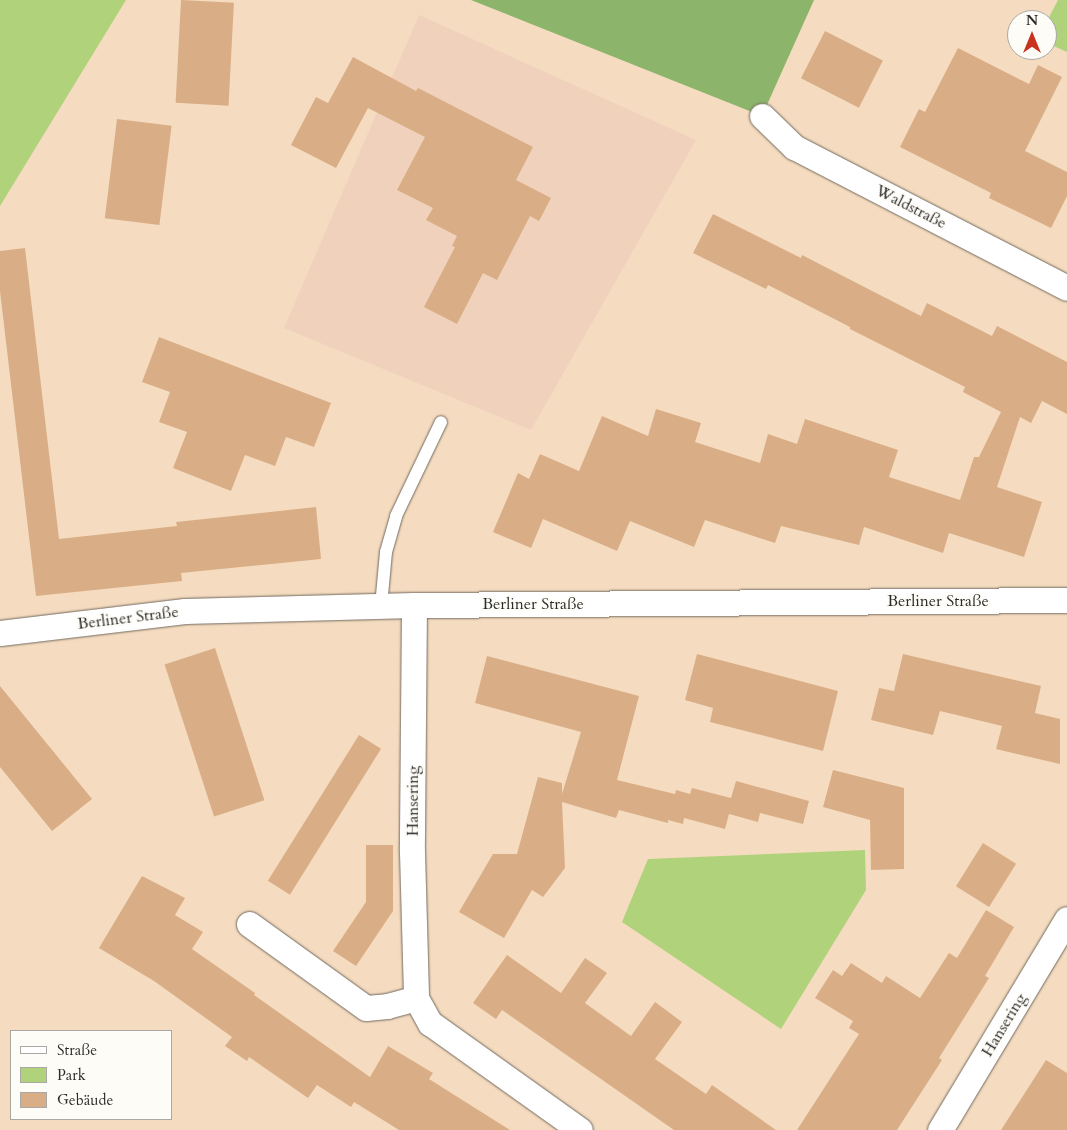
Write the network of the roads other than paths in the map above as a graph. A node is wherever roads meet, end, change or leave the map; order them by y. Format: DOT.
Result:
graph roads {
  1 [pos="762,116"];
  2 [pos="1067,288"];
  3 [pos="441,422"];
  4 [pos="1067,600"];
  5 [pos="414,605"];
  6 [pos="381,606"];
  7 [pos="0,633"];
  8 [pos="1067,919"];
  9 [pos="248,924"];
  10 [pos="416,998"];
  11 [pos="580,1130"];
  12 [pos="940,1130"];
  1 -- 2 [label="street, Waldstraße"];
  3 -- 6 [label="lane"];
  4 -- 5 [label="street, Berliner Straße"];
  5 -- 6 [label="street, Berliner Straße"];
  5 -- 10 [label="street, Hansering"];
  6 -- 7 [label="street, Berliner Straße"];
  8 -- 12 [label="street, Hansering"];
  9 -- 10 [label="street"];
  10 -- 11 [label="street, Hansering"];
}
